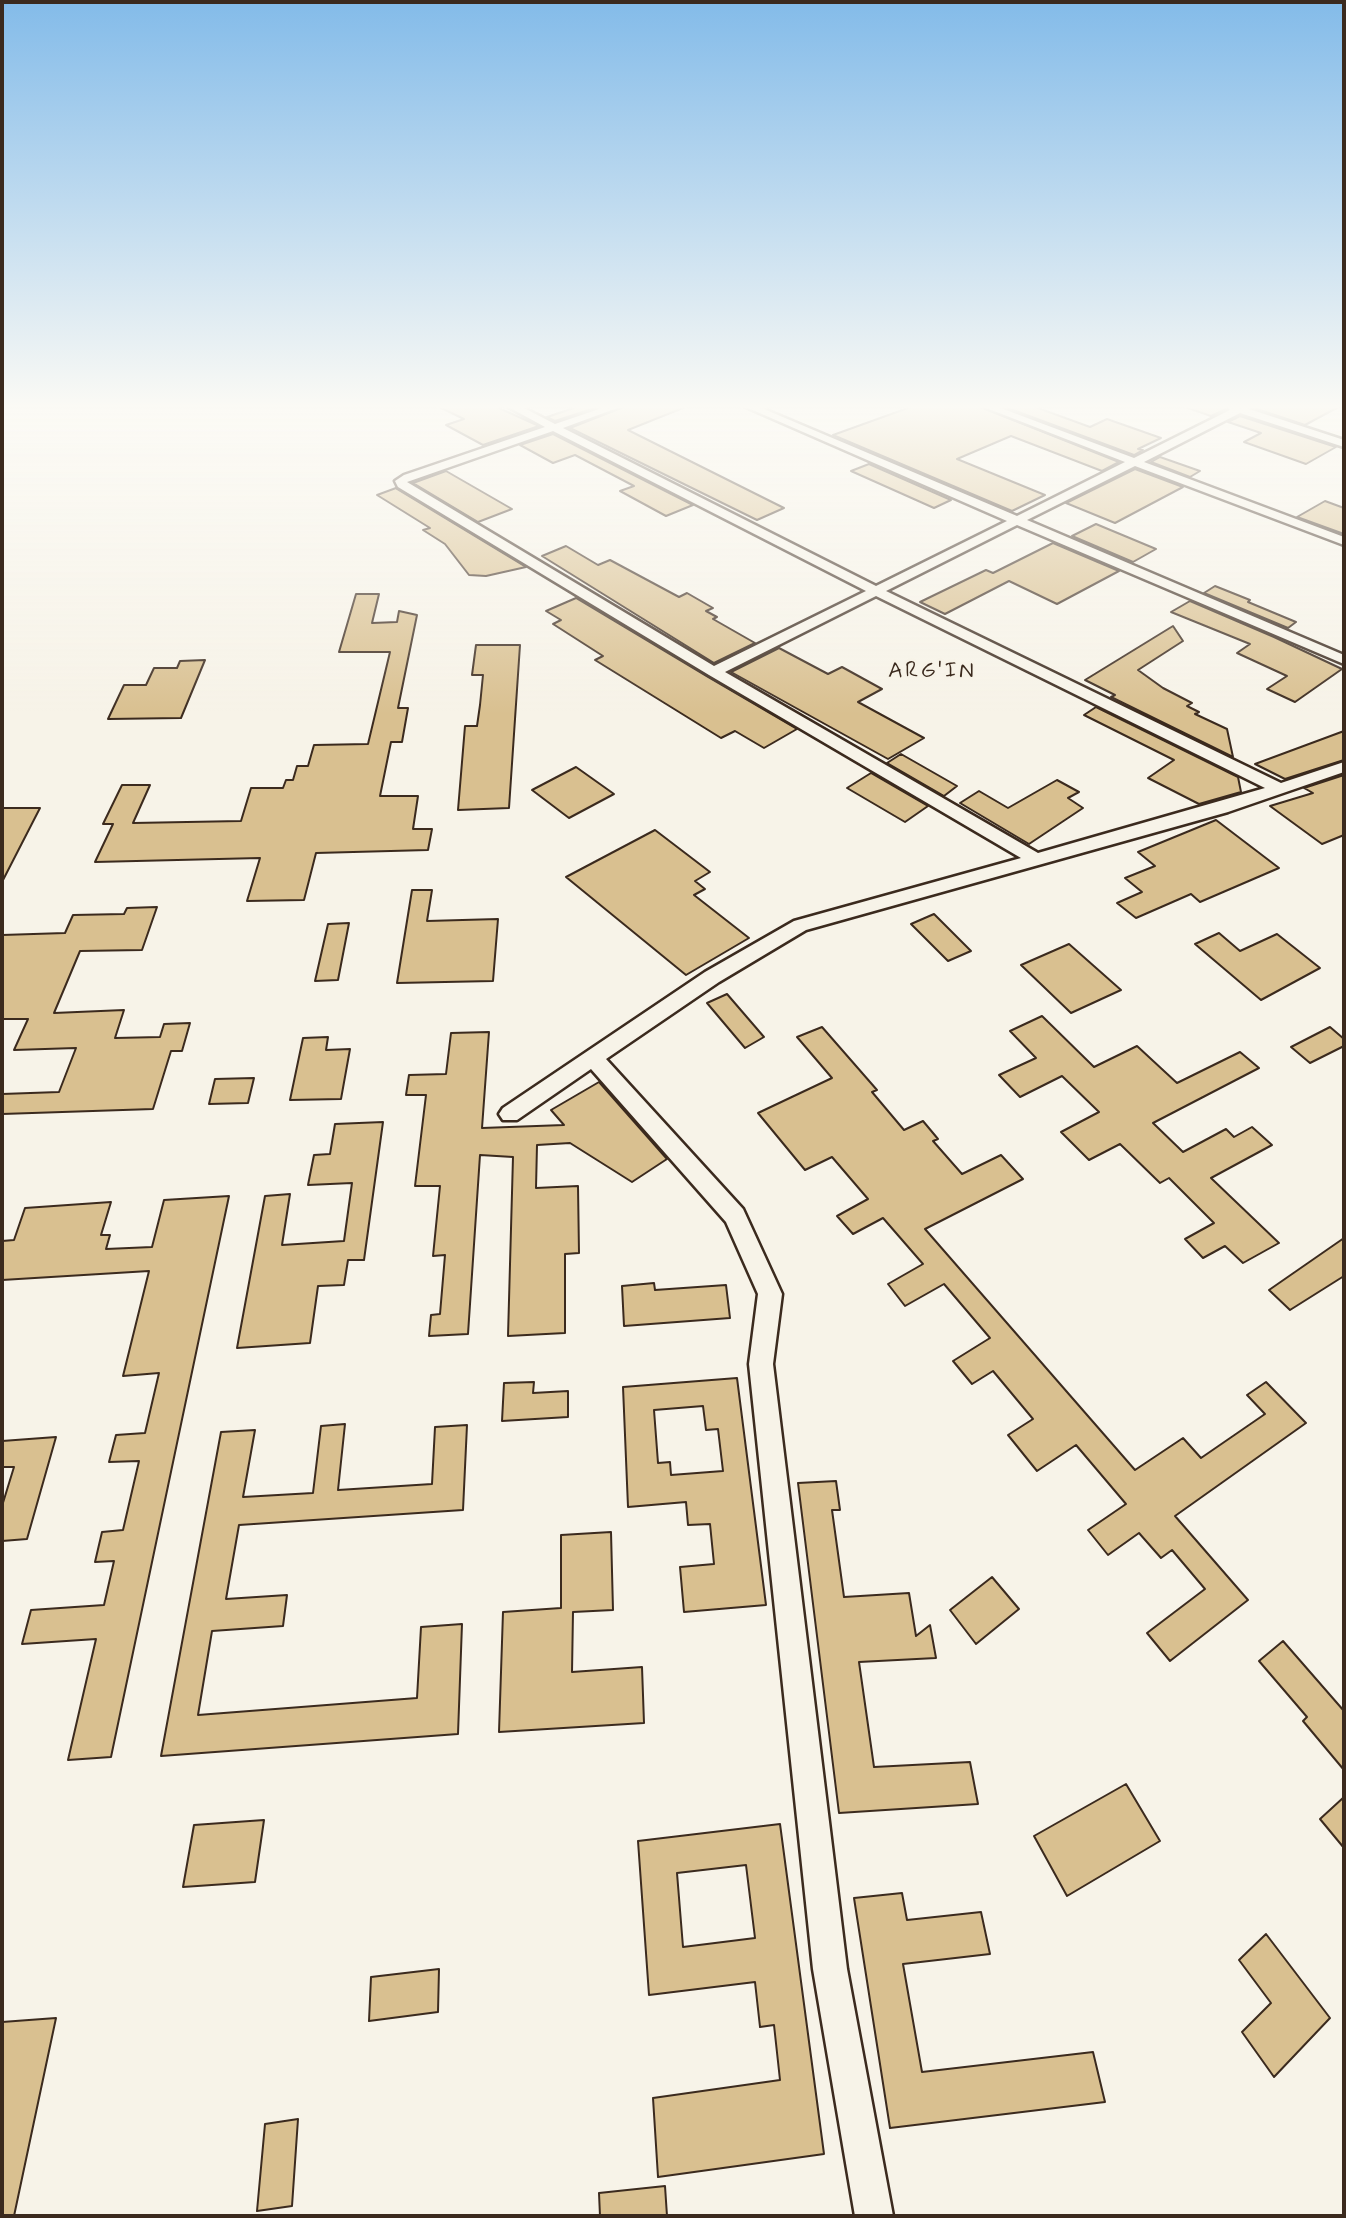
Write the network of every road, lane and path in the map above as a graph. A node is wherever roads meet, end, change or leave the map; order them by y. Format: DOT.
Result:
graph roads {
  1 [pos="441,508"];
  2 [pos="713,508"];
  3 [pos="988,508"];
  4 [pos="1041,508"];
  5 [pos="1255,508"];
  6 [pos="1017,520"];
  7 [pos="1344,541"];
  8 [pos="876,591"];
  9 [pos="1344,660"];
  10 [pos="714,672"];
  11 [pos="1344,766"];
  12 [pos="1279,788"];
  13 [pos="1037,860"];
  14 [pos="593,1058"];
  15 [pos="510,1114"];
  16 [pos="874,2216"];
  1 -- 10 [label="street"];
  2 -- 8 [label="street"];
  3 -- 6 [label="street"];
  4 -- 6 [label="street"];
  5 -- 7 [label="street"];
  6 -- 8 [label="street"];
  6 -- 9 [label="street"];
  8 -- 10 [label="street"];
  8 -- 12 [label="street"];
  10 -- 13 [label="street"];
  11 -- 12 [label="street"];
  12 -- 13 [label="street"];
  13 -- 14 [label="street"];
  14 -- 15 [label="street"];
  14 -- 16 [label="street"];
}
